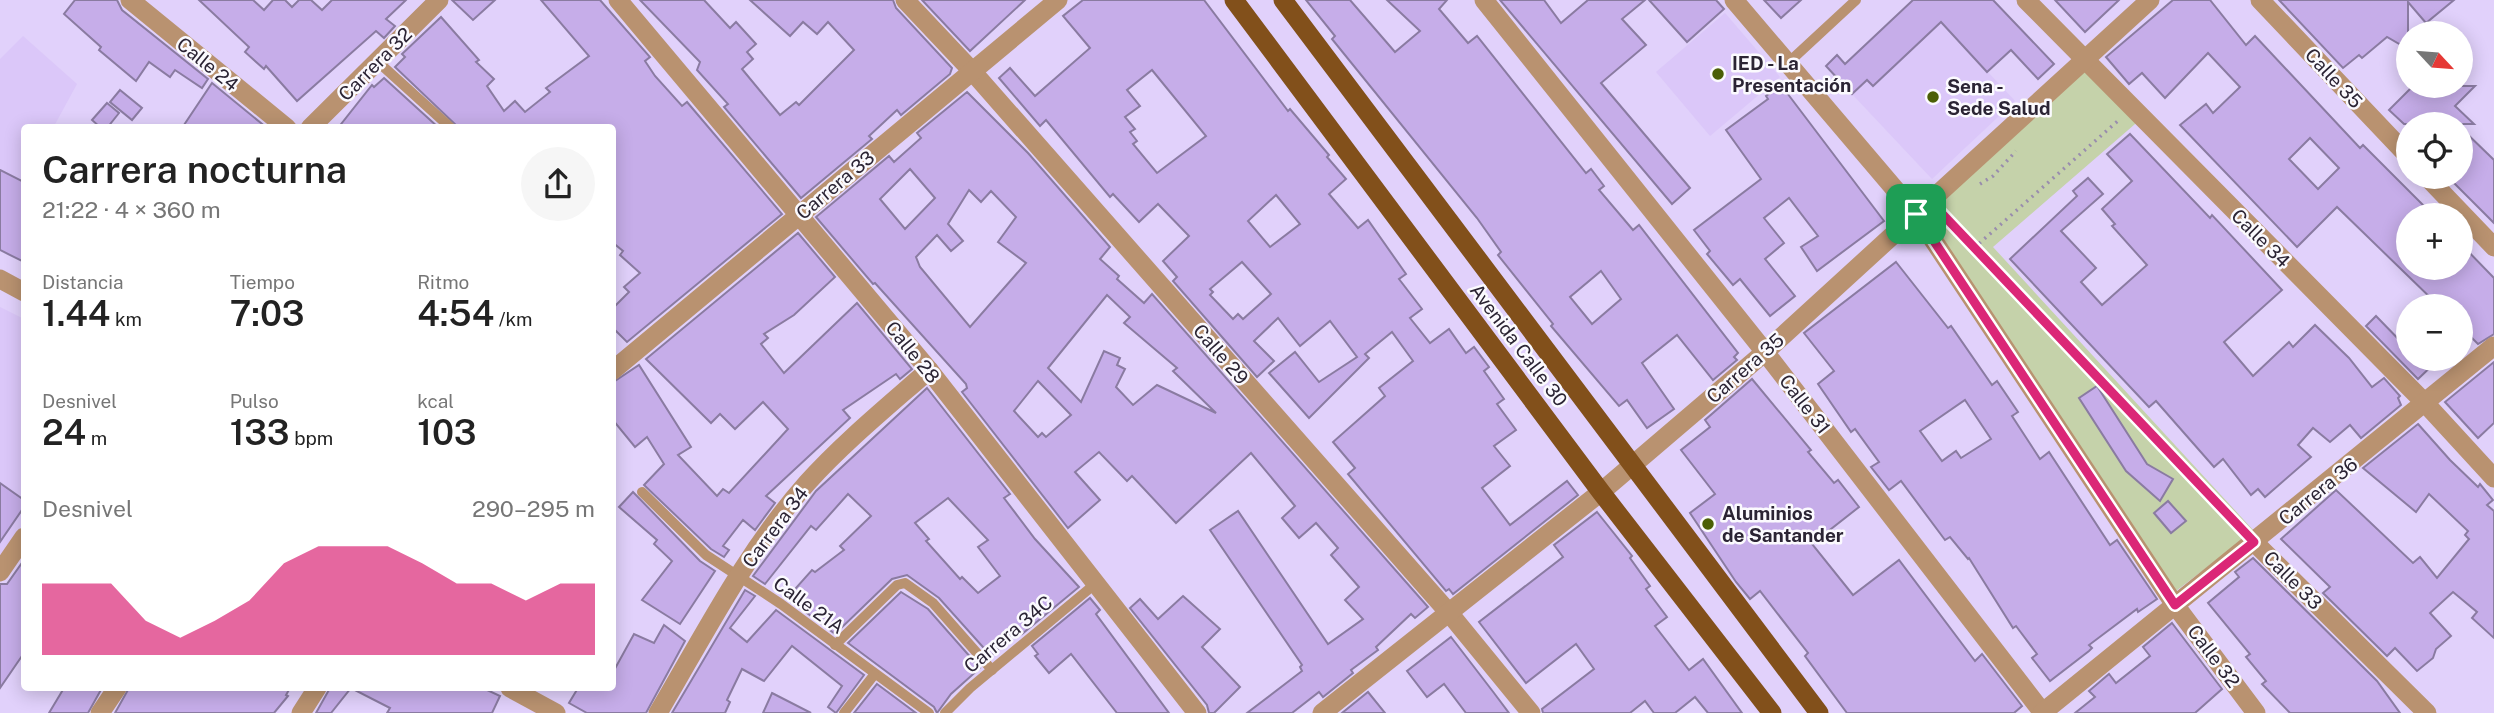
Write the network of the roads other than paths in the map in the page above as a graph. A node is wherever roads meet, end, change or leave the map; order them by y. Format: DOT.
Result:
graph roads {
  1 [pos="130,0"];
  2 [pos="439,0"];
  3 [pos="618,0"];
  4 [pos="905,0"];
  5 [pos="1058,0"];
  6 [pos="1234,0"];
  7 [pos="1283,0"];
  8 [pos="1484,0"];
  9 [pos="1734,0"];
  10 [pos="1856,0"];
  11 [pos="2026,0"];
  12 [pos="2150,0"];
  13 [pos="2260,0"];
  14 [pos="2083,58"];
  15 [pos="377,61"];
  16 [pos="1788,63"];
  17 [pos="972,71"];
  18 [pos="282,124"];
  19 [pos="314,124"];
  20 [pos="447,124"];
  21 [pos="2396,143"];
  22 [pos="2438,189"];
  23 [pos="1923,208"];
  24 [pos="800,214"];
  25 [pos="2494,247"];
  26 [pos="0,279"];
  27 [pos="21,290"];
  28 [pos="2494,346"];
  29 [pos="1765,352"];
  30 [pos="616,368"];
  31 [pos="929,370"];
  32 [pos="2426,404"];
  33 [pos="1632,465"];
  34 [pos="2494,478"];
  35 [pos="642,492"];
  36 [pos="1601,492"];
  37 [pos="21,541"];
  38 [pos="2254,542"];
  39 [pos="0,572"];
  40 [pos="737,577"];
  41 [pos="1095,584"];
  42 [pos="2175,605"];
  43 [pos="1450,614"];
  44 [pos="835,645"];
  45 [pos="992,670"];
  46 [pos="874,675"];
  47 [pos="115,691"];
  48 [pos="315,691"];
  49 [pos="516,691"];
  50 [pos="100,713"];
  51 [pos="301,713"];
  52 [pos="556,713"];
  53 [pos="659,713"];
  54 [pos="844,713"];
  55 [pos="929,713"];
  56 [pos="945,713"];
  57 [pos="1197,713"];
  58 [pos="1322,713"];
  59 [pos="1531,713"];
  60 [pos="1772,713"];
  61 [pos="1819,713"];
  62 [pos="2043,713"];
  63 [pos="2256,713"];
  64 [pos="2427,713"];
  1 -- 18 [label="street, Calle 24"];
  2 -- 15 [label="street, Carrera 32"];
  3 -- 24 [label="street, Calle 28"];
  4 -- 17 [label="street, Calle 29"];
  5 -- 17 [label="street, Carrera 33"];
  6 -- 36 [label="highway, Avenida Calle 30"];
  7 -- 33 [label="highway, Avenida Calle 30"];
  8 -- 29 [label="street, Calle 31"];
  9 -- 16 [label="street"];
  10 -- 16 [label="lane"];
  11 -- 14 [label="street, Calle 34"];
  12 -- 14 [label="street, Carrera 35"];
  13 -- 21 [label="street, Calle 35"];
  14 -- 23 [label="street, Carrera 35"];
  14 -- 32 [label="street, Calle 34"];
  15 -- 19 [label="street, Carrera 32"];
  15 -- 20 [label="lane"];
  16 -- 23 [label="street"];
  17 -- 24 [label="street, Carrera 33"];
  17 -- 43 [label="street, Calle 29"];
  22 -- 25 [label="street"];
  23 -- 29 [label="street, Carrera 35"];
  23 -- 42 [label="street, Calle 32"];
  24 -- 30 [label="street, Carrera 33"];
  24 -- 31 [label="street, Calle 28"];
  26 -- 27 [label="street"];
  28 -- 32 [label="street, Carrera 36"];
  29 -- 33 [label="street, Carrera 35"];
  29 -- 62 [label="street, Calle 31"];
  31 -- 40 [label="street, Carrera 34"];
  31 -- 41 [label="street, Calle 28"];
  32 -- 34 [label="street, Calle 34"];
  32 -- 38 [label="street, Carrera 36"];
  33 -- 36 [label="street, Carrera 35"];
  33 -- 61 [label="highway, Avenida Calle 30"];
  35 -- 40 [label="lane, Calle 21A"];
  36 -- 43 [label="street, Carrera 35"];
  36 -- 60 [label="highway, Avenida Calle 30"];
  37 -- 39 [label="street"];
  38 -- 42 [label="street, Carrera 36"];
  38 -- 64 [label="street, Calle 33"];
  40 -- 44 [label="lane, Calle 21A"];
  40 -- 53 [label="street, Carrera 34"];
  41 -- 45 [label="lane, Carrera 34C"];
  41 -- 57 [label="street, Calle 28"];
  42 -- 62 [label="street, Carrera 36"];
  42 -- 63 [label="street, Calle 32"];
  43 -- 58 [label="street, Carrera 35"];
  43 -- 59 [label="street, Calle 29"];
  44 -- 45 [label="lane"];
  44 -- 46 [label="lane, Calle 21A"];
  45 -- 56 [label="lane, Carrera 34C"];
  46 -- 54 [label="lane"];
  46 -- 55 [label="lane, Calle 21A"];
  47 -- 50 [label="street"];
  48 -- 51 [label="street"];
  49 -- 52 [label="street"];
}
